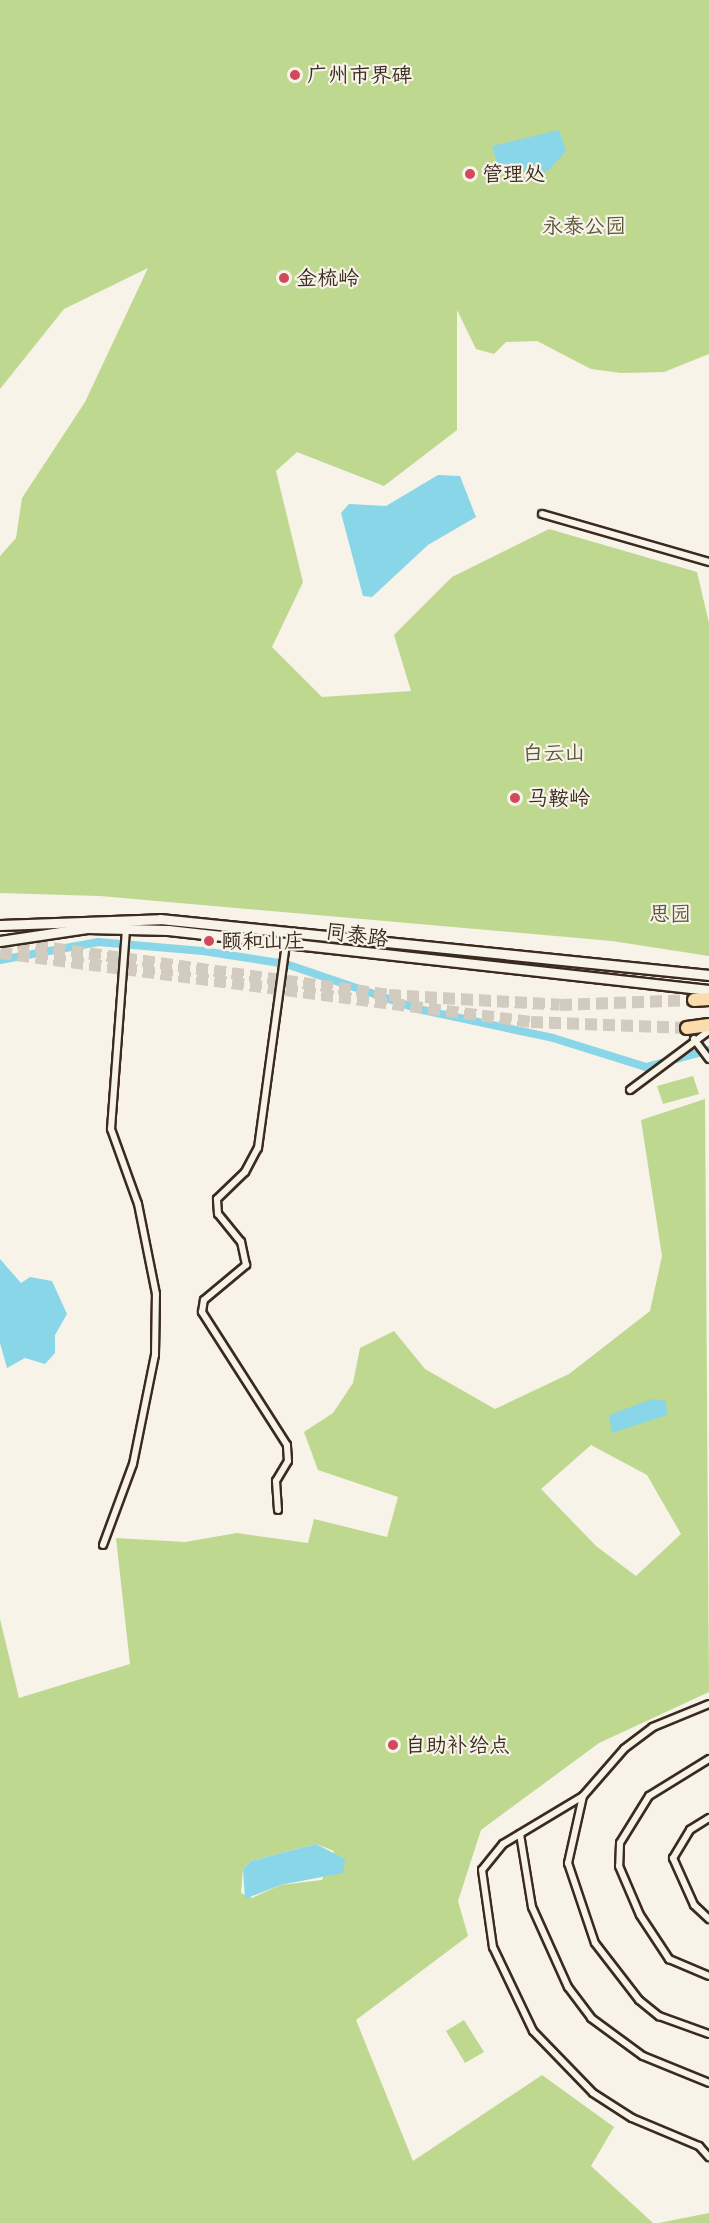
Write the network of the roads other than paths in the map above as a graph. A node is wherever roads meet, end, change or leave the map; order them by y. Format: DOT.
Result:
graph roads {
  1 [pos="542,513"];
  2 [pos="709,562"];
  3 [pos="0,926"];
  4 [pos="126,928"];
  5 [pos="0,940"];
  6 [pos="286,943"];
  7 [pos="709,975"];
  8 [pos="709,990"];
  9 [pos="709,999"];
  10 [pos="694,1000"];
  11 [pos="709,1025"];
  12 [pos="687,1028"];
  13 [pos="709,1031"];
  14 [pos="694,1040"];
  15 [pos="709,1059"];
  16 [pos="630,1090"];
  17 [pos="278,1510"];
  18 [pos="103,1545"];
  19 [pos="709,1704"];
  20 [pos="709,1759"];
  21 [pos="583,1796"];
  22 [pos="709,1818"];
  23 [pos="520,1834"];
  24 [pos="709,1919"];
  25 [pos="709,1976"];
  26 [pos="709,2034"];
  27 [pos="709,2083"];
  28 [pos="709,2157"];
  1 -- 2 [label="street"];
  3 -- 7 [label="main road, 同泰路"];
  4 -- 5 [label="main road, 同泰路"];
  4 -- 6 [label="main road, 同泰路"];
  4 -- 18 [label="street"];
  6 -- 8 [label="main road, 同泰路"];
  6 -- 17 [label="street"];
  9 -- 10 [label="highway"];
  11 -- 12 [label="highway"];
  13 -- 14 [label="street"];
  14 -- 15 [label="street"];
  14 -- 16 [label="street"];
  19 -- 21 [label="street"];
  20 -- 25 [label="street"];
  21 -- 23 [label="street"];
  21 -- 26 [label="street"];
  22 -- 24 [label="street"];
  23 -- 27 [label="street"];
  23 -- 28 [label="street"];
}
